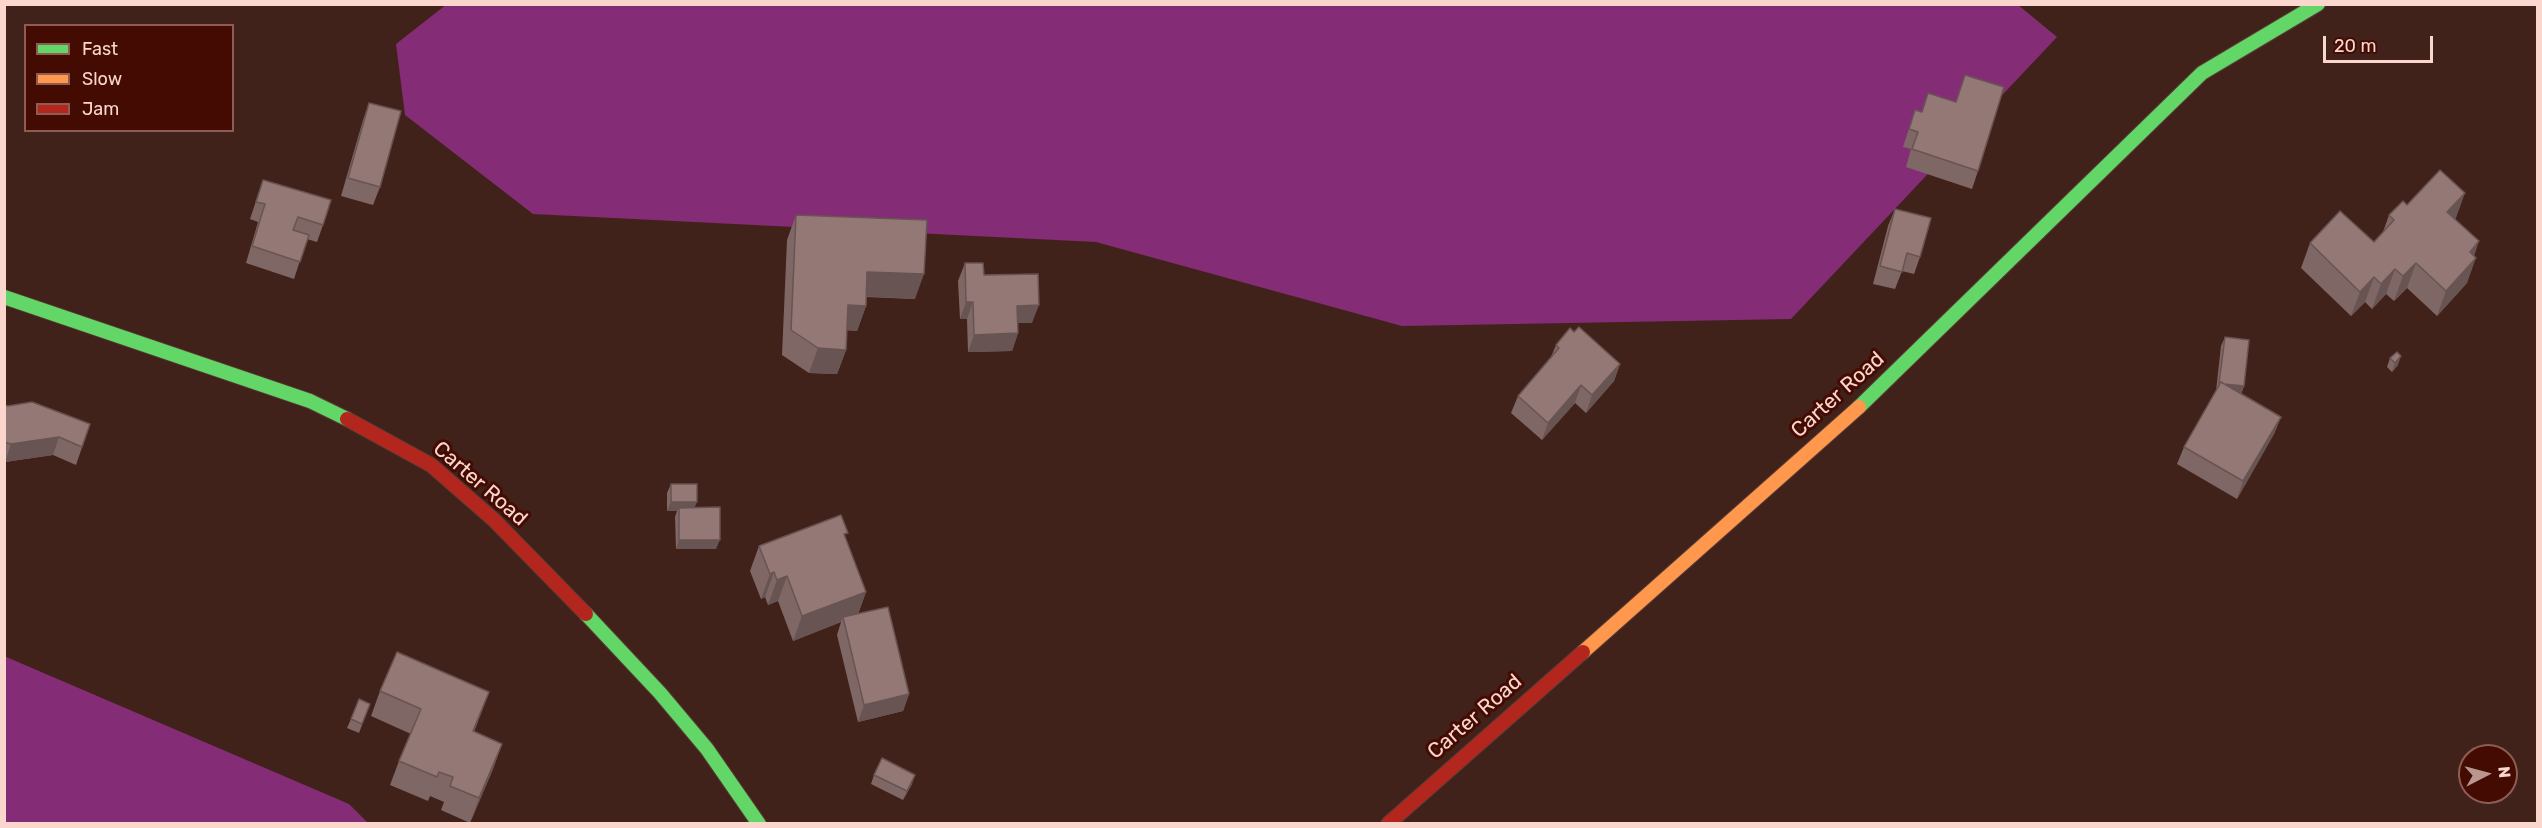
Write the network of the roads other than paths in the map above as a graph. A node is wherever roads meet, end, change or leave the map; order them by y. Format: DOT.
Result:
graph roads {
  1 [pos="2319,4"];
  2 [pos="4,297"];
  3 [pos="759,824"];
  4 [pos="1388,824"];
  1 -- 4 [label="street, Carter Road"];
  2 -- 3 [label="street, Carter Road"];
}
